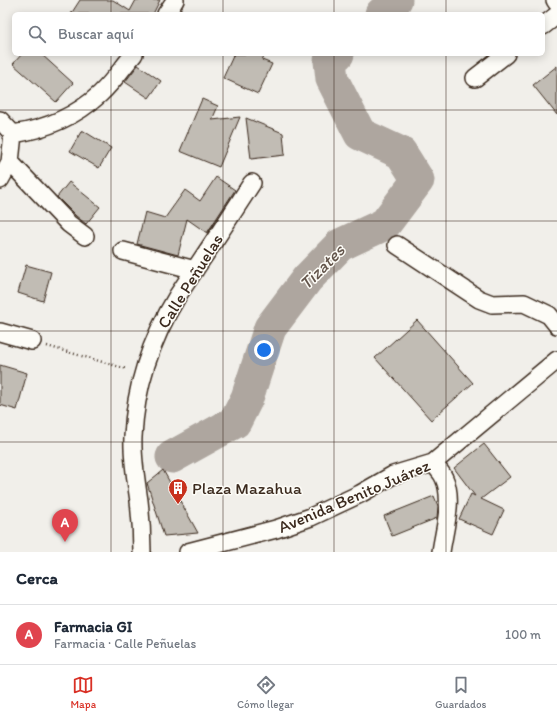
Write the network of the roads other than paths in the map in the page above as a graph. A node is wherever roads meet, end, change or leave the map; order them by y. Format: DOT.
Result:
graph roads {
  1 [pos="175,0"];
  2 [pos="168,12"];
  3 [pos="557,15"];
  4 [pos="545,24"];
  5 [pos="132,56"];
  6 [pos="503,56"];
  7 [pos="475,78"];
  8 [pos="0,120"];
  9 [pos="13,134"];
  10 [pos="10,162"];
  11 [pos="0,180"];
  12 [pos="252,184"];
  13 [pos="85,236"];
  14 [pos="397,245"];
  15 [pos="124,251"];
  16 [pos="196,270"];
  17 [pos="557,326"];
  18 [pos="0,332"];
  19 [pos="32,341"];
  20 [pos="557,360"];
  21 [pos="433,463"];
  22 [pos="142,552"];
  23 [pos="188,552"];
  24 [pos="441,552"];
  1 -- 2 [label="street"];
  3 -- 4 [label="street"];
  5 -- 9 [label="street"];
  6 -- 7 [label="street"];
  8 -- 9 [label="street"];
  9 -- 10 [label="street"];
  10 -- 11 [label="street"];
  10 -- 13 [label="street"];
  12 -- 16 [label="street, Calle Peñuelas"];
  14 -- 17 [label="street"];
  15 -- 16 [label="street"];
  16 -- 22 [label="street, Calle Peñuelas"];
  18 -- 19 [label="street"];
  20 -- 21 [label="street, Avenida Benito Juárez"];
  21 -- 23 [label="street, Avenida Benito Juárez"];
  21 -- 24 [label="street"];
}
